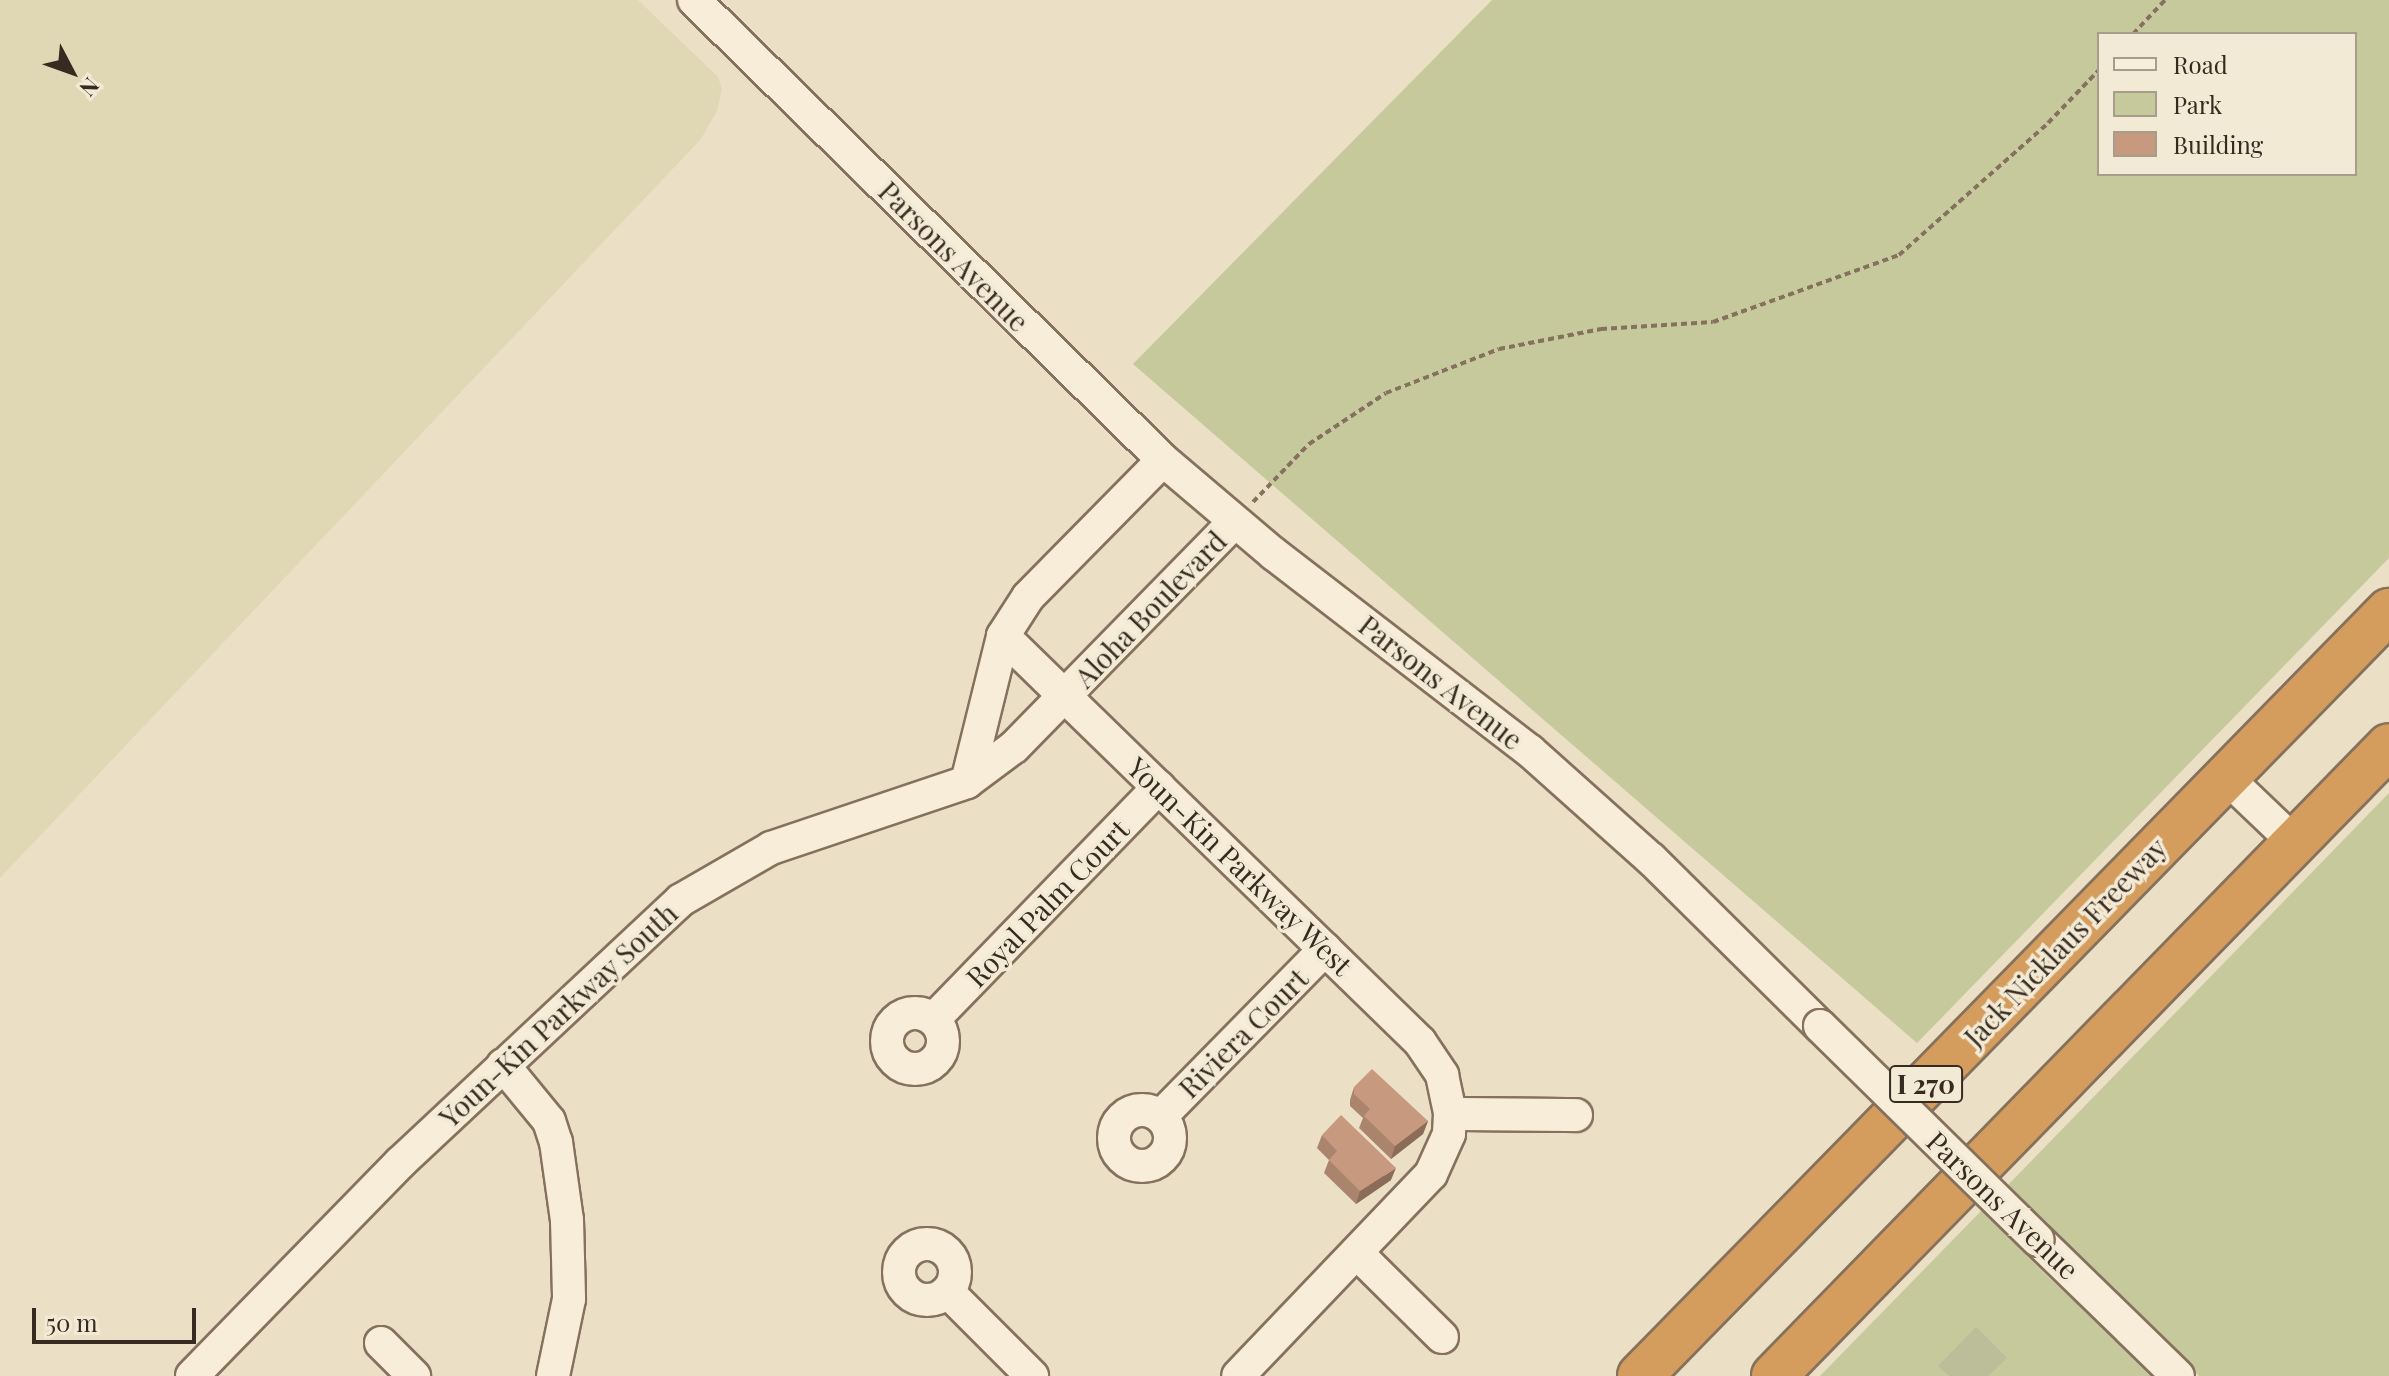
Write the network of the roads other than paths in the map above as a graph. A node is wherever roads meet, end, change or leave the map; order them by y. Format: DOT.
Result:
graph roads {
  1 [pos="694,0"];
  2 [pos="1163,460"];
  3 [pos="1234,522"];
  4 [pos="2389,611"];
  5 [pos="1003,636"];
  6 [pos="1065,697"];
  7 [pos="2389,746"];
  8 [pos="2226,777"];
  9 [pos="967,782"];
  10 [pos="1159,787"];
  11 [pos="2294,842"];
  12 [pos="1325,949"];
  13 [pos="934,1019"];
  14 [pos="503,1065"];
  15 [pos="1450,1114"];
  16 [pos="1576,1115"];
  17 [pos="1161,1116"];
  18 [pos="1358,1254"];
  19 [pos="948,1292"];
  20 [pos="1442,1337"];
  21 [pos="381,1343"];
  22 [pos="192,1376"];
  23 [pos="414,1376"];
  24 [pos="553,1376"];
  25 [pos="1032,1376"];
  26 [pos="1238,1376"];
  27 [pos="1640,1376"];
  28 [pos="1774,1376"];
  29 [pos="2178,1376"];
  1 -- 2 [label="street, Parsons Avenue"];
  2 -- 3 [label="street, Parsons Avenue"];
  2 -- 5 [label="street"];
  3 -- 6 [label="street, Aloha Boulevard"];
  3 -- 29 [label="street, Parsons Avenue, bridge"];
  4 -- 8 [label="highway, Jack Nicklaus Freeway / I 270"];
  5 -- 6 [label="street, Youn-Kin Parkway West"];
  5 -- 9 [label="street"];
  6 -- 9 [label="street, Youn-Kin Parkway South"];
  6 -- 10 [label="street, Youn-Kin Parkway West"];
  7 -- 11 [label="highway"];
  8 -- 11 [label="street"];
  8 -- 27 [label="highway, Jack Nicklaus Freeway / I 270"];
  9 -- 14 [label="street, Youn-Kin Parkway South"];
  10 -- 12 [label="street, Youn-Kin Parkway West"];
  10 -- 13 [label="street, Royal Palm Court"];
  11 -- 28 [label="highway"];
  12 -- 15 [label="street, Youn-Kin Parkway West"];
  12 -- 17 [label="street, Riviera Court"];
  14 -- 22 [label="street, Youn-Kin Parkway South"];
  14 -- 24 [label="street"];
  15 -- 16 [label="street"];
  15 -- 18 [label="street"];
  18 -- 20 [label="street"];
  18 -- 26 [label="street"];
  19 -- 25 [label="street"];
  21 -- 23 [label="street"];
}
